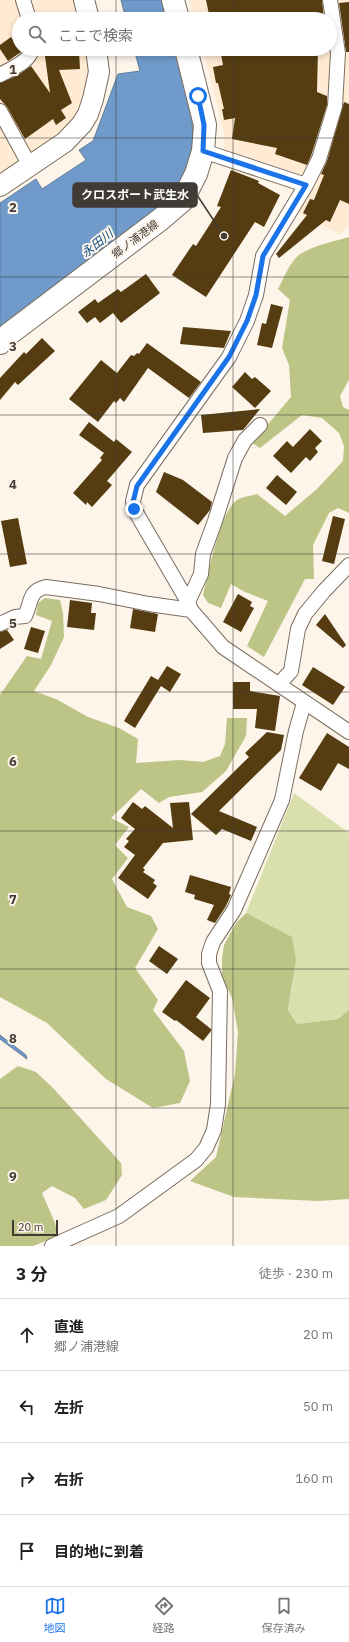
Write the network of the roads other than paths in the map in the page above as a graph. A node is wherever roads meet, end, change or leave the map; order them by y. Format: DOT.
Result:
graph roads {
  1 [pos="22,0"];
  2 [pos="84,0"];
  3 [pos="173,0"];
  4 [pos="330,0"];
  5 [pos="26,12"];
  6 [pos="87,12"];
  7 [pos="176,12"];
  8 [pos="332,12"];
  9 [pos="337,46"];
  10 [pos="29,56"];
  11 [pos="97,56"];
  12 [pos="188,56"];
  13 [pos="0,75"];
  14 [pos="0,111"];
  15 [pos="203,151"];
  16 [pos="30,166"];
  17 [pos="306,185"];
  18 [pos="0,186"];
  19 [pos="0,343"];
  20 [pos="260,425"];
  21 [pos="349,565"];
  22 [pos="190,606"];
  23 [pos="0,624"];
  24 [pos="279,684"];
  25 [pos="304,703"];
  26 [pos="349,732"];
  27 [pos="52,1246"];
  1 -- 5 [label="street"];
  2 -- 6 [label="street"];
  3 -- 7 [label="main road"];
  4 -- 8 [label="street"];
  9 -- 17 [label="street"];
  10 -- 13 [label="street"];
  11 -- 16 [label="street"];
  12 -- 15 [label="main road, 郷ノ浦港線"];
  14 -- 16 [label="street"];
  15 -- 17 [label="street"];
  15 -- 19 [label="main road, 郷ノ浦港線"];
  16 -- 18 [label="street"];
  17 -- 22 [label="street"];
  20 -- 22 [label="street"];
  21 -- 24 [label="street"];
  22 -- 23 [label="street"];
  22 -- 24 [label="street"];
  24 -- 25 [label="street"];
  25 -- 26 [label="street"];
  25 -- 27 [label="street"];
}
